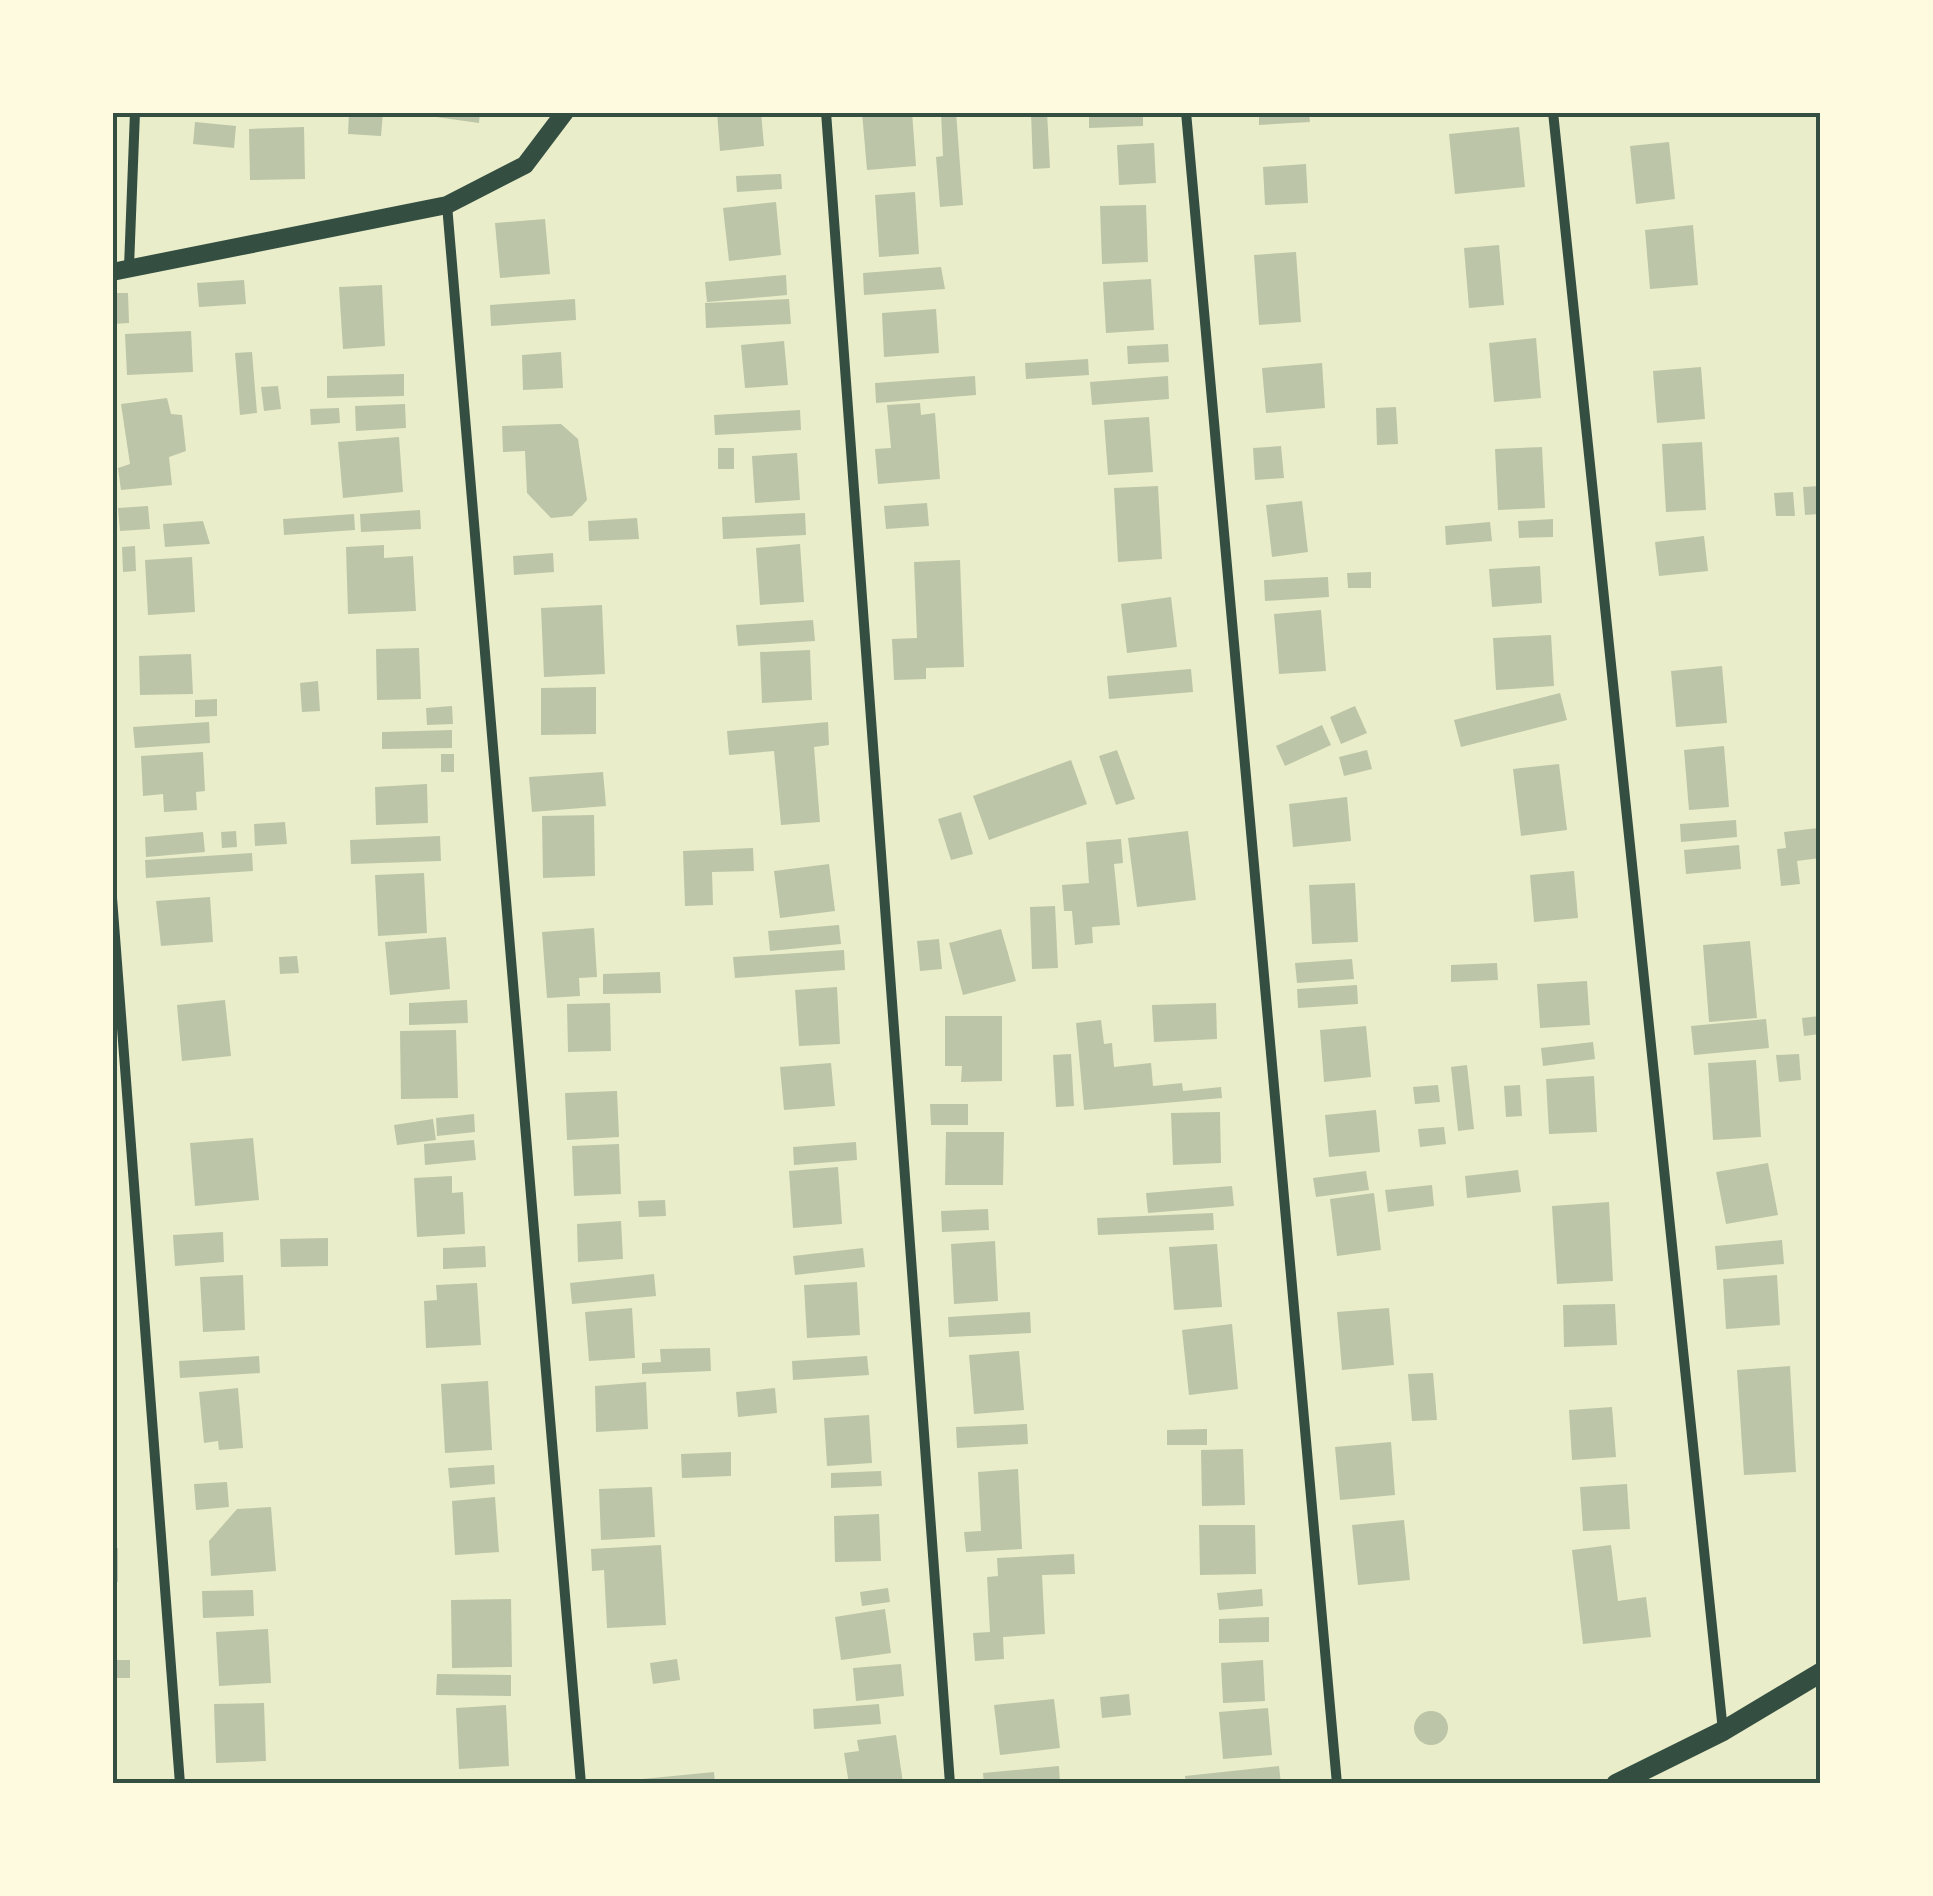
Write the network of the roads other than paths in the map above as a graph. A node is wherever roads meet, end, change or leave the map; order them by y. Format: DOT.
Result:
graph roads {
  1 [pos="135,112"];
  2 [pos="565,112"];
  3 [pos="826,112"];
  4 [pos="1186,112"];
  5 [pos="1552,112"];
  6 [pos="447,204"];
  7 [pos="121,270"];
  8 [pos="112,898"];
  9 [pos="1820,1673"];
  10 [pos="1723,1731"];
  11 [pos="180,1784"];
  12 [pos="581,1784"];
  13 [pos="950,1784"];
  14 [pos="1337,1784"];
  15 [pos="1616,1784"];
  1 -- 7 [label="street"];
  2 -- 6 [label="street"];
  3 -- 13 [label="street"];
  4 -- 14 [label="street"];
  5 -- 10 [label="street"];
  6 -- 7 [label="street"];
  6 -- 12 [label="street"];
  8 -- 11 [label="street"];
  9 -- 10 [label="main road"];
  10 -- 15 [label="main road"];
}
